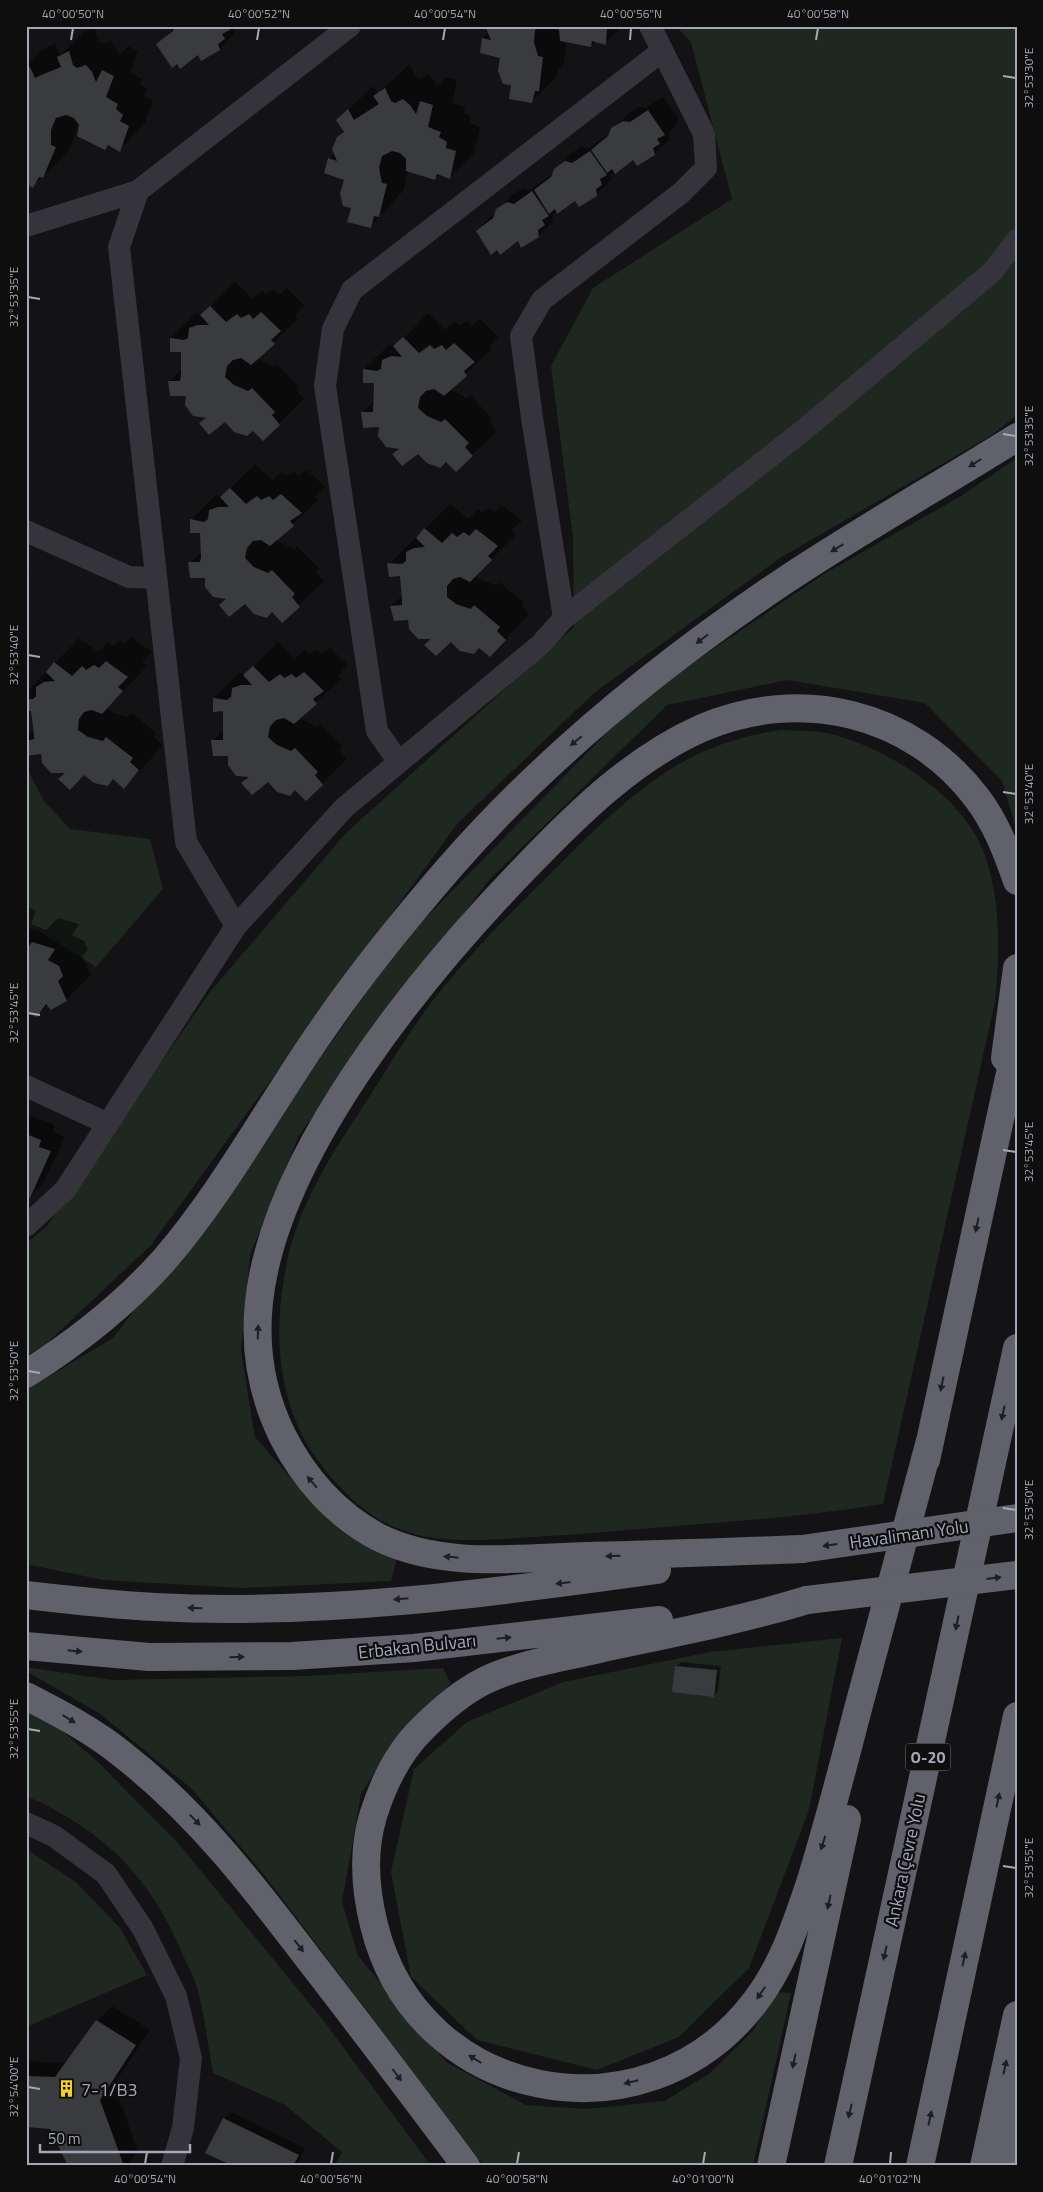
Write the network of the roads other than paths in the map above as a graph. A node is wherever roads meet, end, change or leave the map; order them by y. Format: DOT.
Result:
graph roads {
  1 [pos="350,26"];
  2 [pos="650,26"];
  3 [pos="662,51"];
  4 [pos="138,191"];
  5 [pos="26,226"];
  6 [pos="1017,240"];
  7 [pos="1017,437"];
  8 [pos="26,531"];
  9 [pos="156,578"];
  10 [pos="564,618"];
  11 [pos="398,760"];
  12 [pos="1017,881"];
  13 [pos="236,926"];
  14 [pos="1017,968"];
  15 [pos="1017,1041"];
  16 [pos="26,1086"];
  17 [pos="106,1123"];
  18 [pos="985,1186"];
  19 [pos="26,1226"];
  20 [pos="1017,1348"];
  21 [pos="26,1374"];
  22 [pos="930,1441"];
  23 [pos="1017,1518"];
  24 [pos="802,1549"];
  25 [pos="1017,1575"];
  26 [pos="26,1595"];
  27 [pos="807,1600"];
  28 [pos="26,1646"];
  29 [pos="26,1696"];
  30 [pos="1017,1716"];
  31 [pos="26,1823"];
  32 [pos="1017,2015"];
  33 [pos="1017,2088"];
  34 [pos="172,2166"];
  35 [pos="466,2166"];
  36 [pos="771,2166"];
  37 [pos="838,2166"];
  38 [pos="920,2166"];
  39 [pos="984,2166"];
  40 [pos="1010,2166"];
  1 -- 4 [label="street"];
  2 -- 3 [label="street"];
  3 -- 10 [label="street"];
  3 -- 11 [label="street"];
  4 -- 5 [label="street"];
  4 -- 9 [label="street"];
  6 -- 10 [label="street"];
  7 -- 21 [label="highway, one-way"];
  8 -- 9 [label="street"];
  9 -- 13 [label="street"];
  10 -- 11 [label="street"];
  11 -- 13 [label="street"];
  24 -- 12 [label="highway, one-way"];
  13 -- 17 [label="street"];
  14 -- 18 [label="highway"];
  15 -- 18 [label="highway"];
  16 -- 17 [label="street"];
  17 -- 19 [label="street"];
  18 -- 22 [label="highway, one-way"];
  20 -- 37 [label="highway, Ankara Çevre Yolu / O-20, one-way"];
  22 -- 27 [label="highway, one-way"];
  22 -- 36 [label="highway, one-way"];
  23 -- 24 [label="highway, Havalimanı Yolu, one-way, bridge"];
  24 -- 26 [label="highway, one-way"];
  27 -- 25 [label="highway, one-way, bridge"];
  28 -- 27 [label="highway, Erbakan Bulvarı, one-way"];
  29 -- 35 [label="highway, one-way"];
  38 -- 30 [label="highway, one-way"];
  31 -- 34 [label="street"];
  39 -- 32 [label="highway, one-way"];
  33 -- 40 [label="highway"];
}
